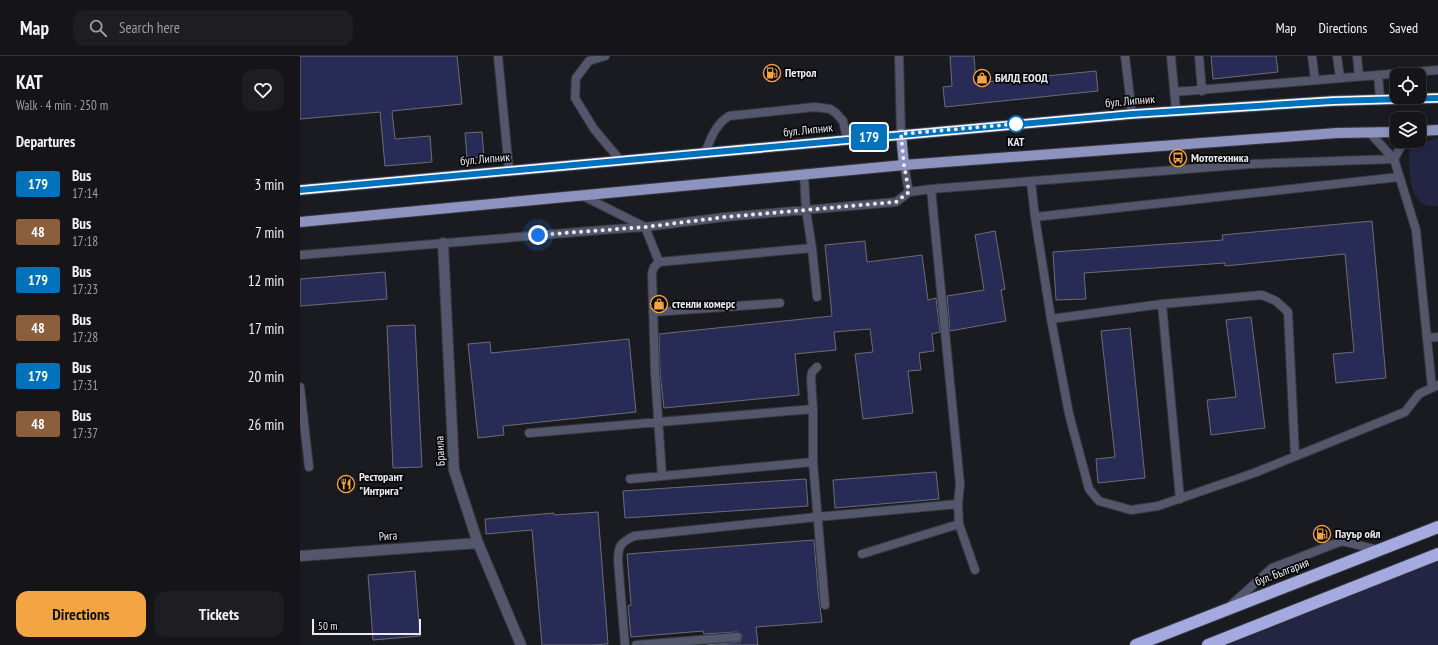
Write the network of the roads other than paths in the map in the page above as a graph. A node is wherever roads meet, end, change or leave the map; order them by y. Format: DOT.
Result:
graph roads {
  1 [pos="498,56"];
  2 [pos="605,56"];
  3 [pos="899,56"];
  4 [pos="1125,56"];
  5 [pos="1171,56"];
  6 [pos="1200,56"];
  7 [pos="1312,56"];
  8 [pos="1337,56"];
  9 [pos="1356,56"];
  10 [pos="1438,70"];
  11 [pos="1378,75"];
  12 [pos="1358,76"];
  13 [pos="1340,78"];
  14 [pos="1315,80"];
  15 [pos="1202,91"];
  16 [pos="1174,92"];
  17 [pos="1438,98"];
  18 [pos="1380,99"];
  19 [pos="1176,110"];
  20 [pos="1132,114"];
  21 [pos="1438,130"];
  22 [pos="1426,131"];
  23 [pos="1369,132"];
  24 [pos="1390,132"];
  25 [pos="901,134"];
  26 [pos="847,139"];
  27 [pos="1400,148"];
  28 [pos="705,153"];
  29 [pos="1394,159"];
  30 [pos="620,160"];
  31 [pos="904,165"];
  32 [pos="509,170"];
  33 [pos="804,174"];
  34 [pos="1400,177"];
  35 [pos="1031,182"];
  36 [pos="931,189"];
  37 [pos="300,190"];
  38 [pos="909,192"];
  39 [pos="581,195"];
  40 [pos="806,210"];
  41 [pos="1035,217"];
  42 [pos="300,222"];
  43 [pos="645,227"];
  44 [pos="443,243"];
  45 [pos="812,248"];
  46 [pos="300,255"];
  47 [pos="659,262"];
  48 [pos="818,297"];
  49 [pos="780,303"];
  50 [pos="1162,304"];
  51 [pos="653,312"];
  52 [pos="1051,319"];
  53 [pos="1438,337"];
  54 [pos="1427,338"];
  55 [pos="817,367"];
  56 [pos="1435,386"];
  57 [pos="300,387"];
  58 [pos="813,409"];
  59 [pos="658,422"];
  60 [pos="529,434"];
  61 [pos="1295,456"];
  62 [pos="813,462"];
  63 [pos="309,467"];
  64 [pos="662,476"];
  65 [pos="630,479"];
  66 [pos="1180,499"];
  67 [pos="958,504"];
  68 [pos="817,517"];
  69 [pos="959,524"];
  70 [pos="1438,527"];
  71 [pos="478,543"];
  72 [pos="1378,550"];
  73 [pos="862,554"];
  74 [pos="1438,554"];
  75 [pos="300,556"];
  76 [pos="975,570"];
  77 [pos="825,605"];
  78 [pos="1228,608"];
  79 [pos="737,637"];
  80 [pos="521,645"];
  81 [pos="625,645"];
  82 [pos="636,645"];
  83 [pos="1136,645"];
  84 [pos="1208,645"];
  1 -- 32 [label="lane"];
  2 -- 30 [label="lane"];
  3 -- 25 [label="lane"];
  4 -- 20 [label="lane"];
  5 -- 16 [label="lane"];
  6 -- 15 [label="lane"];
  7 -- 14 [label="lane"];
  8 -- 13 [label="lane"];
  9 -- 12 [label="lane"];
  10 -- 11 [label="lane"];
  11 -- 12 [label="lane"];
  11 -- 18 [label="lane"];
  12 -- 13 [label="lane"];
  13 -- 14 [label="lane"];
  14 -- 15 [label="lane"];
  15 -- 16 [label="lane"];
  16 -- 19 [label="lane"];
  17 -- 18 [label="main road, бул. Липник"];
  18 -- 19 [label="main road, бул. Липник"];
  19 -- 20 [label="main road, бул. Липник"];
  20 -- 25 [label="main road, бул. Липник"];
  21 -- 22 [label="main road"];
  23 -- 24 [label="main road"];
  23 -- 29 [label="lane"];
  23 -- 31 [label="main road"];
  25 -- 26 [label="main road, бул. Липник"];
  25 -- 31 [label="main road"];
  26 -- 28 [label="main road, бул. Липник"];
  26 -- 28 [label="lane"];
  27 -- 29 [label="lane"];
  28 -- 30 [label="main road, бул. Липник"];
  29 -- 34 [label="lane"];
  29 -- 35 [label="lane"];
  30 -- 32 [label="main road, бул. Липник"];
  31 -- 33 [label="main road"];
  31 -- 38 [label="lane"];
  32 -- 37 [label="main road, бул. Липник"];
  33 -- 39 [label="main road"];
  33 -- 40 [label="lane"];
  34 -- 41 [label="lane"];
  34 -- 54 [label="lane"];
  35 -- 36 [label="lane"];
  35 -- 41 [label="lane"];
  36 -- 38 [label="lane"];
  36 -- 67 [label="lane"];
  38 -- 40 [label="lane"];
  39 -- 42 [label="main road"];
  39 -- 43 [label="lane"];
  40 -- 43 [label="lane"];
  40 -- 45 [label="lane"];
  41 -- 52 [label="lane"];
  43 -- 44 [label="lane"];
  43 -- 47 [label="lane"];
  44 -- 46 [label="lane"];
  44 -- 71 [label="street, Браила"];
  45 -- 47 [label="lane"];
  45 -- 48 [label="lane"];
  47 -- 51 [label="lane"];
  49 -- 51 [label="lane"];
  50 -- 52 [label="lane"];
  50 -- 61 [label="lane"];
  50 -- 66 [label="lane"];
  51 -- 59 [label="lane"];
  52 -- 66 [label="lane"];
  53 -- 54 [label="lane"];
  54 -- 56 [label="lane"];
  55 -- 58 [label="lane"];
  56 -- 61 [label="lane"];
  57 -- 63 [label="lane"];
  58 -- 59 [label="lane"];
  58 -- 62 [label="lane"];
  59 -- 60 [label="lane"];
  59 -- 64 [label="lane"];
  61 -- 66 [label="lane"];
  62 -- 64 [label="lane"];
  62 -- 68 [label="lane"];
  64 -- 65 [label="lane"];
  67 -- 68 [label="lane"];
  67 -- 69 [label="lane"];
  68 -- 77 [label="lane"];
  68 -- 81 [label="lane"];
  69 -- 73 [label="lane"];
  69 -- 76 [label="lane"];
  70 -- 72 [label="highway, бул. България"];
  71 -- 75 [label="street, Рига"];
  71 -- 80 [label="street, Браила"];
  72 -- 78 [label="highway, бул. България"];
  72 -- 78 [label="lane"];
  74 -- 84 [label="highway"];
  78 -- 83 [label="highway, бул. България"];
  79 -- 82 [label="lane"];
}
